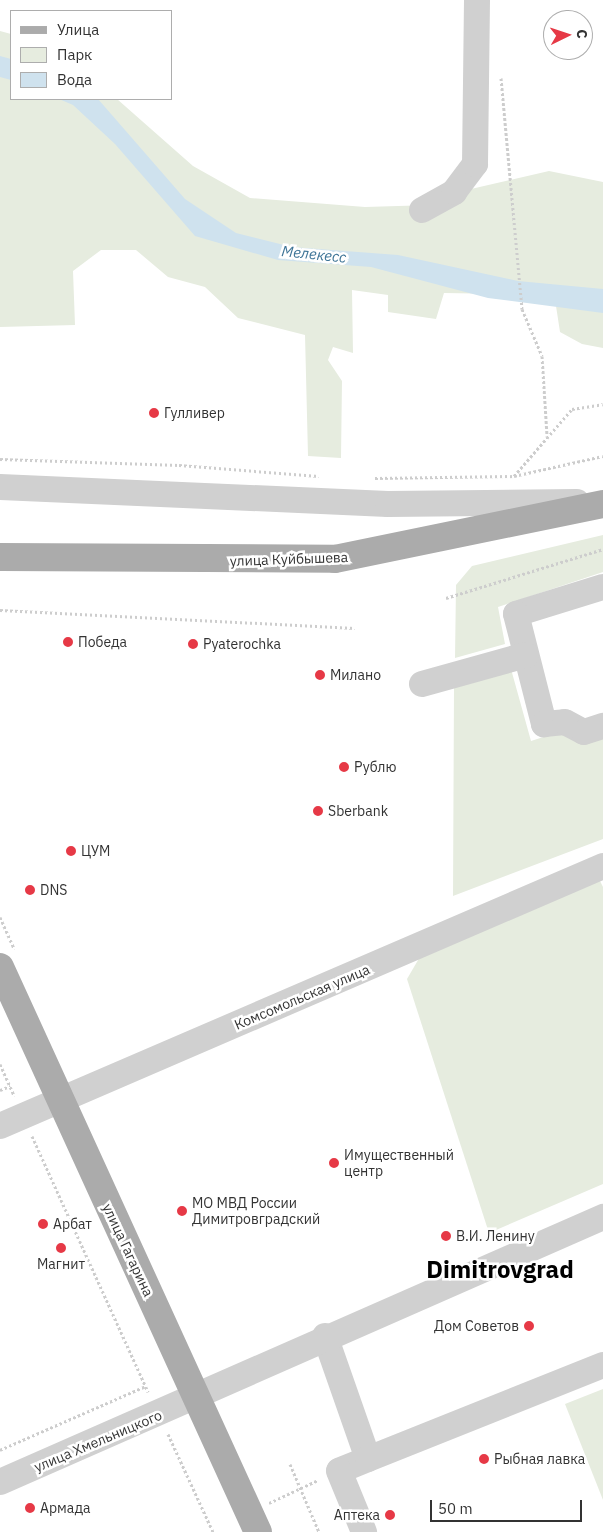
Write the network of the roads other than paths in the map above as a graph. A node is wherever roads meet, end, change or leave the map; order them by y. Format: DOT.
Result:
graph roads {
  1 [pos="477,0"];
  2 [pos="422,210"];
  3 [pos="0,487"];
  4 [pos="603,503"];
  5 [pos="0,557"];
  6 [pos="603,587"];
  7 [pos="526,655"];
  8 [pos="422,684"];
  9 [pos="603,726"];
  10 [pos="603,866"];
  11 [pos="0,967"];
  12 [pos="60,1099"];
  13 [pos="11,1121"];
  14 [pos="603,1217"];
  15 [pos="325,1336"];
  16 [pos="603,1365"];
  17 [pos="196,1399"];
  18 [pos="368,1459"];
  19 [pos="0,1482"];
  20 [pos="258,1532"];
  21 [pos="364,1532"];
  1 -- 2 [label="street"];
  3 -- 4 [label="street"];
  4 -- 5 [label="main road, улица Куйбышева"];
  6 -- 7 [label="street"];
  7 -- 8 [label="street"];
  7 -- 9 [label="street"];
  10 -- 12 [label="street, Комсомольская улица"];
  11 -- 12 [label="main road, улица Гагарина"];
  12 -- 13 [label="street, Комсомольская улица"];
  12 -- 17 [label="main road, улица Гагарина"];
  14 -- 15 [label="street, улица Хмельницкого"];
  15 -- 17 [label="street, улица Хмельницкого"];
  15 -- 18 [label="street"];
  16 -- 18 [label="street"];
  17 -- 19 [label="street, улица Хмельницкого"];
  17 -- 20 [label="main road, улица Гагарина"];
  18 -- 21 [label="street"];
}
